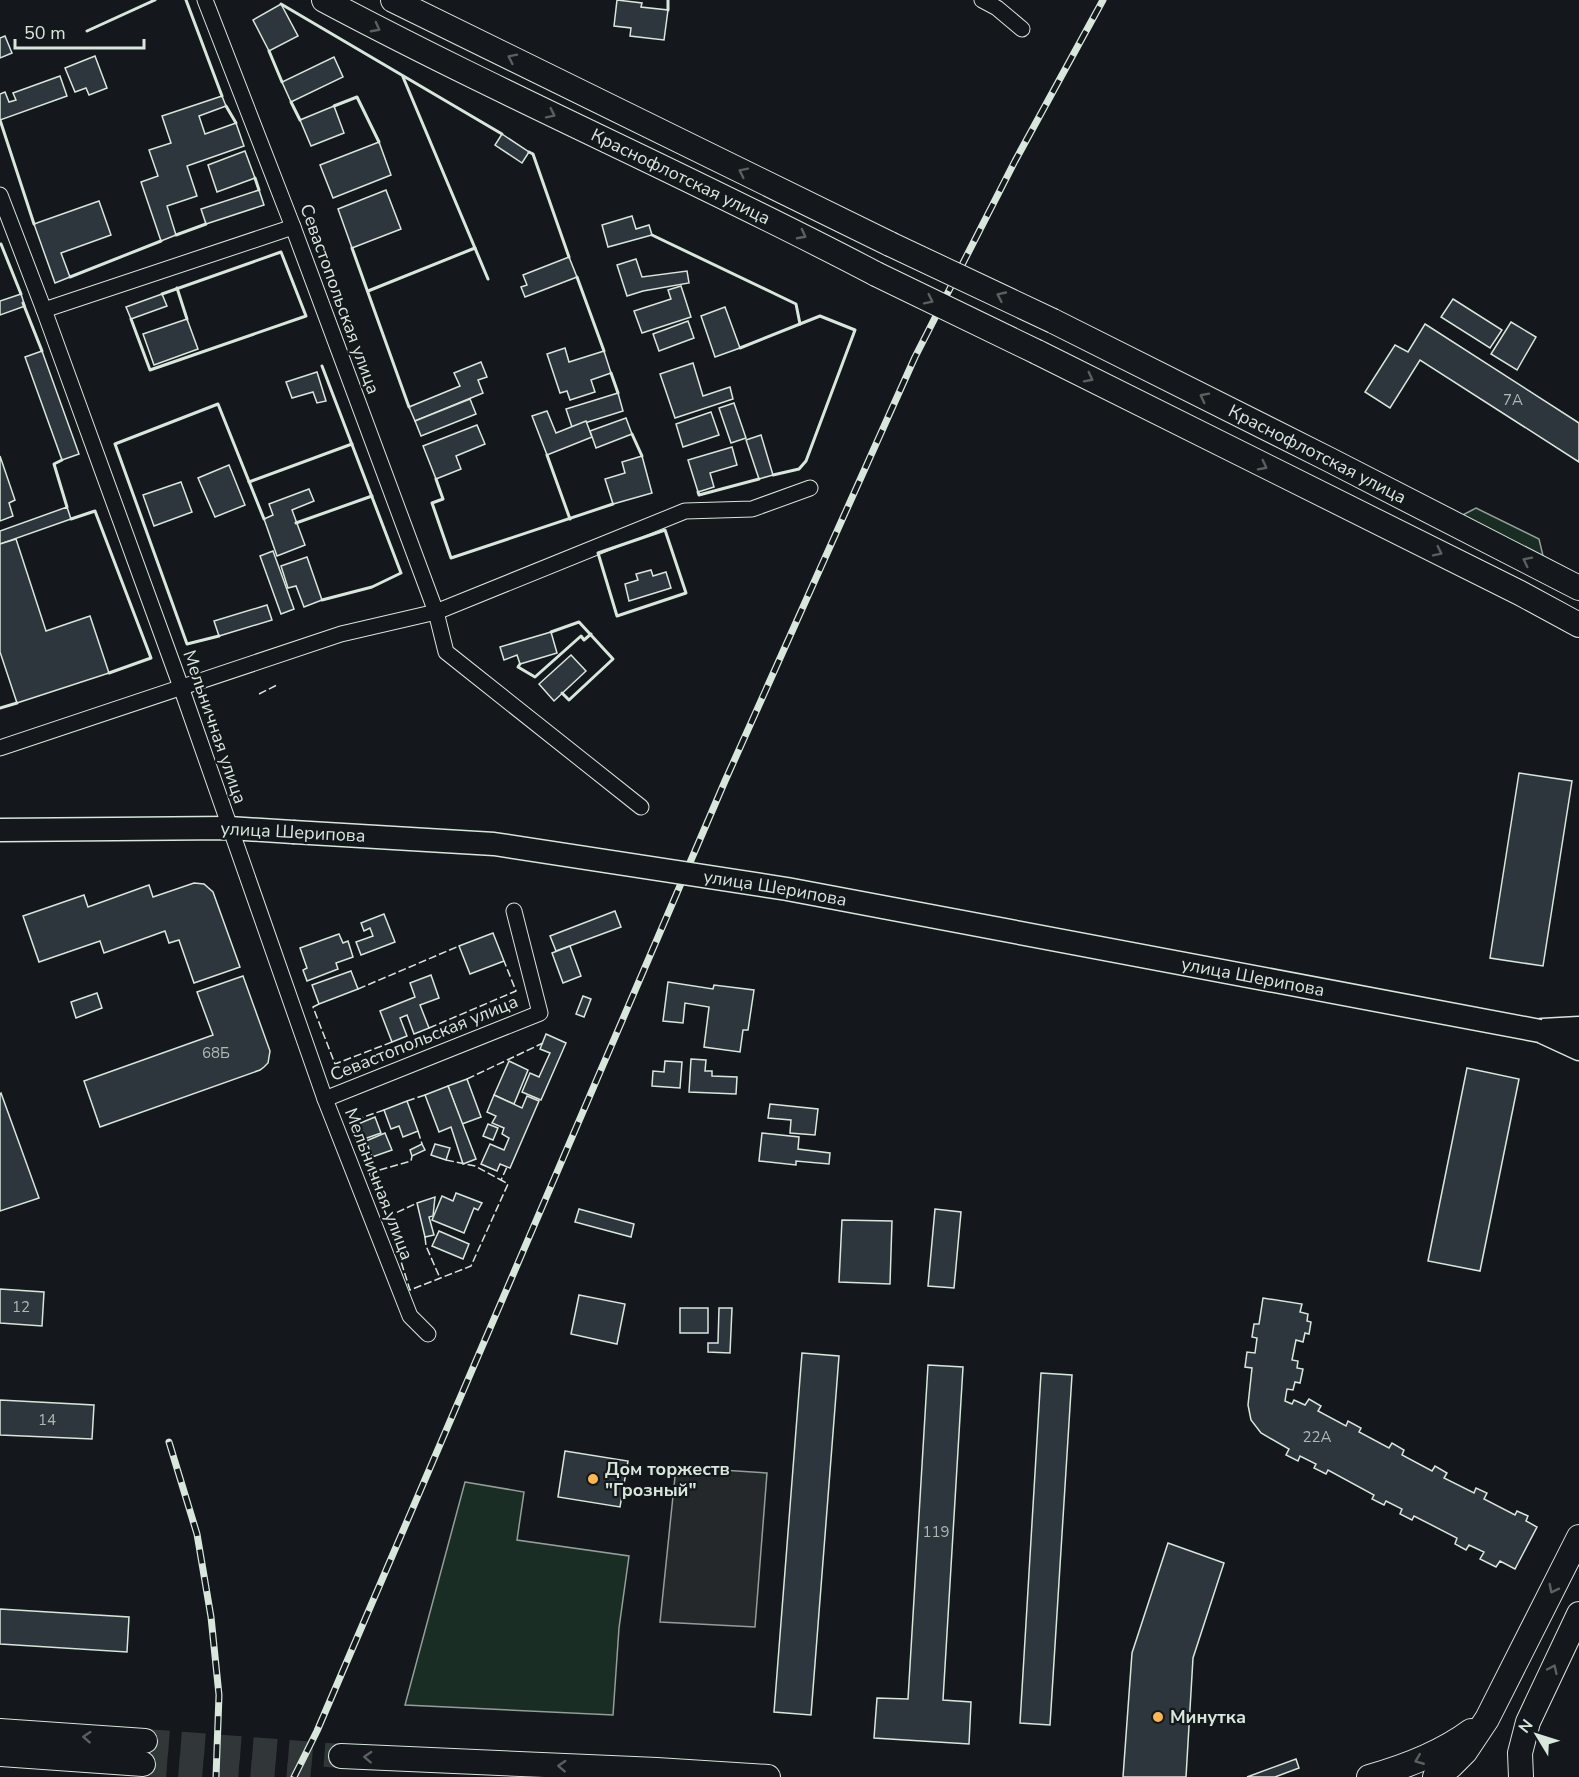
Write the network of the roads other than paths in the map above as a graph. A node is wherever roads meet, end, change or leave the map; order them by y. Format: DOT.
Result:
graph roads {
  1 [pos="205,0"];
  2 [pos="324,0"];
  3 [pos="393,0"];
  4 [pos="982,0"];
  5 [pos="1022,29"];
  6 [pos="0,195"];
  7 [pos="293,227"];
  8 [pos="44,310"];
  9 [pos="810,488"];
  10 [pos="1579,588"];
  11 [pos="436,612"];
  12 [pos="1579,625"];
  13 [pos="181,687"];
  14 [pos="0,748"];
  15 [pos="641,807"];
  16 [pos="229,828"];
  17 [pos="0,830"];
  18 [pos="514,910"];
  19 [pos="1579,1028"];
  20 [pos="1540,1030"];
  21 [pos="1579,1049"];
  22 [pos="325,1099"];
  23 [pos="428,1334"];
  24 [pos="1579,1537"];
  25 [pos="1579,1614"];
  26 [pos="1487,1719"];
  27 [pos="0,1731"];
  28 [pos="0,1754"];
  29 [pos="340,1756"];
  30 [pos="768,1777"];
  31 [pos="1369,1777"];
  32 [pos="1435,1777"];
  33 [pos="1521,1777"];
  1 -- 7 [label="street, Севастопольская улица"];
  2 -- 12 [label="main road, Краснофлотская улица, one-way, bridge"];
  10 -- 3 [label="main road, Краснофлотская улица, one-way, bridge"];
  4 -- 5 [label="street"];
  6 -- 8 [label="street, Мельничная улица"];
  7 -- 8 [label="street"];
  7 -- 11 [label="street, Севастопольская улица"];
  8 -- 13 [label="street, Мельничная улица"];
  9 -- 11 [label="street"];
  11 -- 13 [label="street"];
  11 -- 15 [label="street"];
  13 -- 14 [label="street"];
  13 -- 16 [label="street, Мельничная улица"];
  16 -- 17 [label="main road, улица Шерипова"];
  16 -- 20 [label="main road, улица Шерипова, bridge"];
  16 -- 22 [label="street, Мельничная улица"];
  18 -- 22 [label="street, Севастопольская улица"];
  19 -- 20 [label="main road"];
  20 -- 21 [label="main road"];
  22 -- 23 [label="street, Мельничная улица"];
  24 -- 26 [label="main road, one-way"];
  33 -- 25 [label="main road, one-way"];
  26 -- 31 [label="main road, one-way"];
  26 -- 32 [label="main road"];
  28 -- 27 [label="main road, one-way"];
  30 -- 29 [label="main road, one-way"];
}
